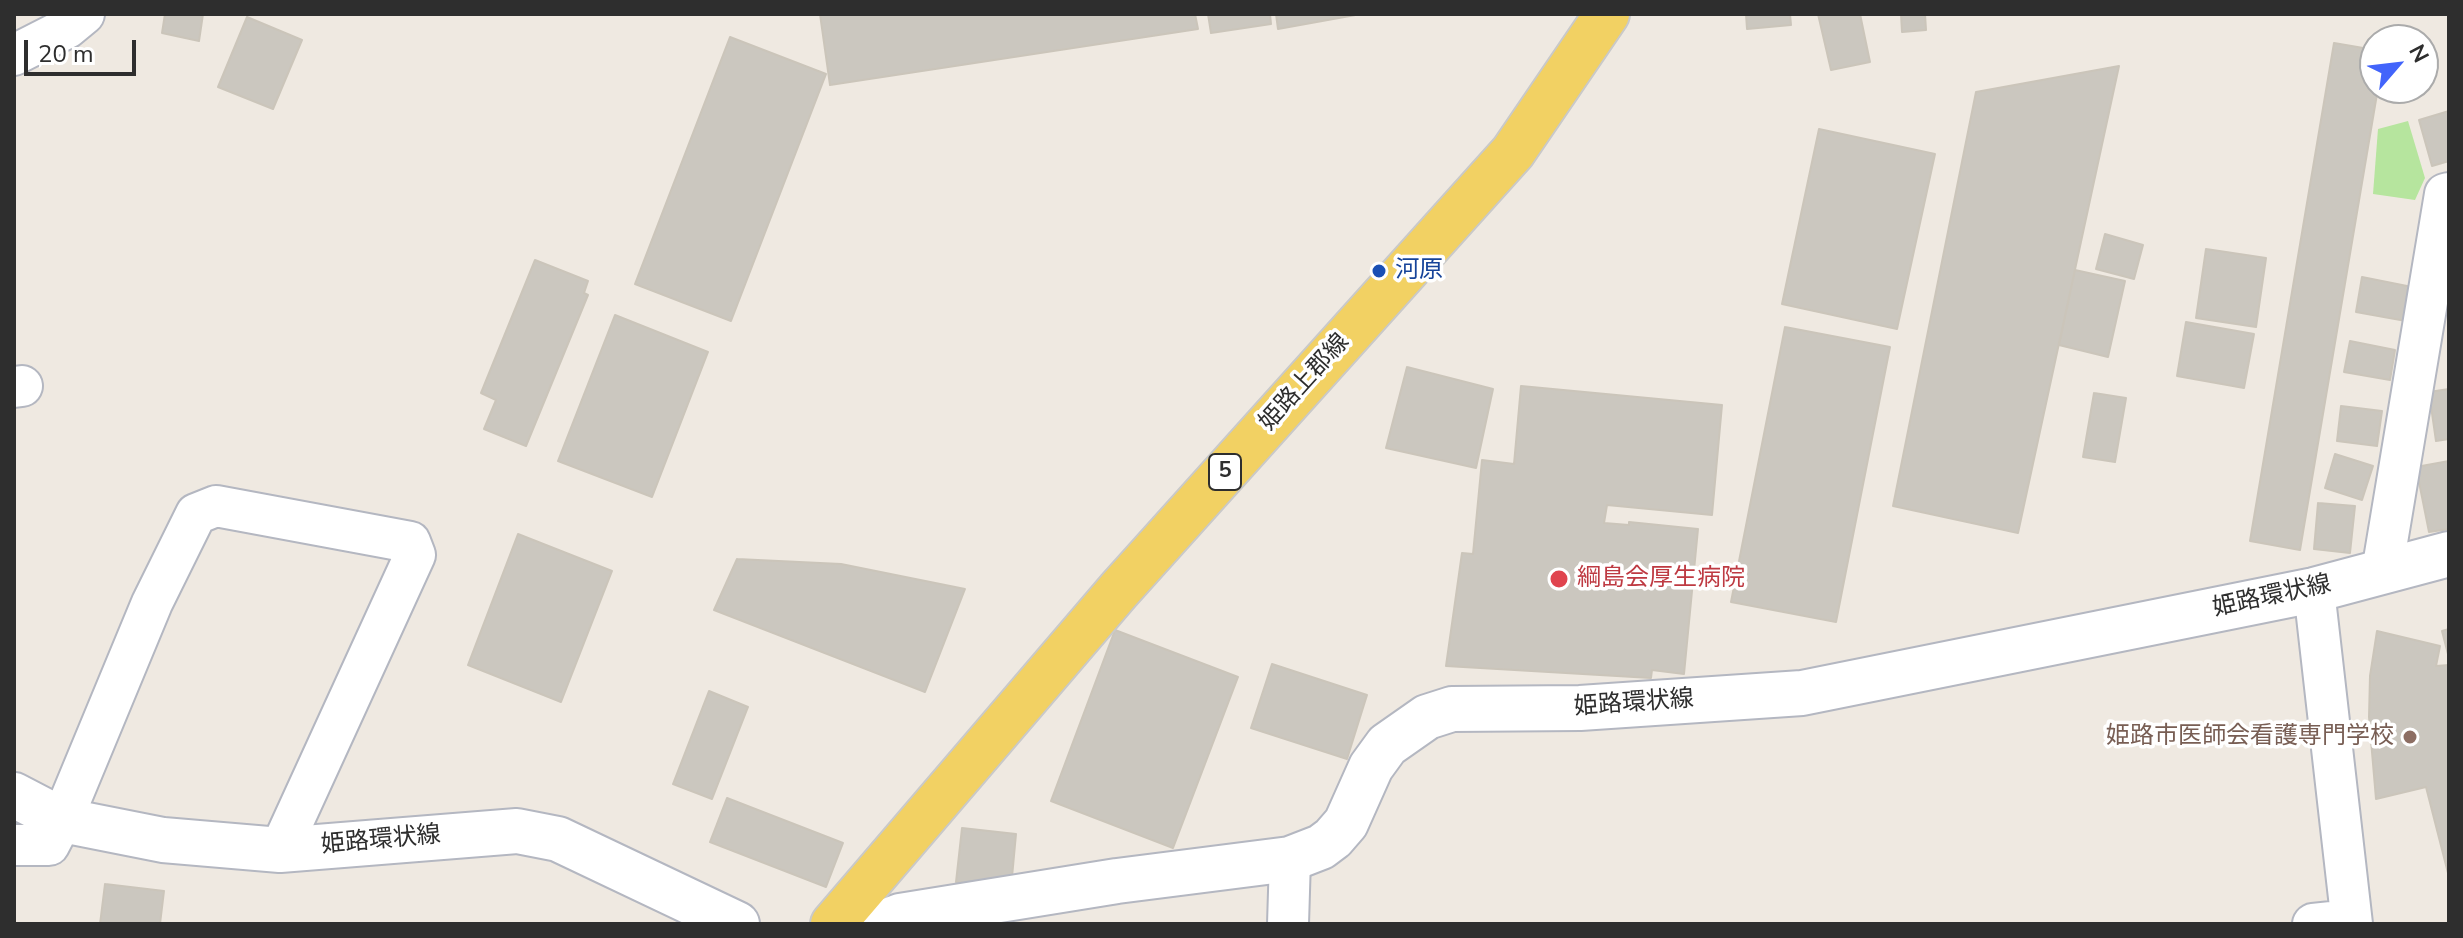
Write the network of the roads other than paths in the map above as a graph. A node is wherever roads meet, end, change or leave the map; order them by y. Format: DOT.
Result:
graph roads {
  1 [pos="84,14"];
  2 [pos="1607,14"];
  3 [pos="14,55"];
  4 [pos="2449,193"];
  5 [pos="2432,375"];
  6 [pos="2449,554"];
  7 [pos="2382,572"];
  8 [pos="2314,590"];
  9 [pos="14,795"];
  10 [pos="62,820"];
  11 [pos="14,845"];
  12 [pos="280,850"];
  13 [pos="1290,859"];
  14 [pos="2339,923"];
  15 [pos="737,924"];
  16 [pos="833,924"];
  17 [pos="879,924"];
  18 [pos="1288,924"];
  1 -- 3 [label="street"];
  2 -- 16 [label="main road, 姫路上郡線 / 5"];
  4 -- 5 [label="street"];
  5 -- 7 [label="street"];
  6 -- 7 [label="main road, 姫路環状線"];
  7 -- 8 [label="main road, 姫路環状線"];
  8 -- 13 [label="main road, 姫路環状線"];
  8 -- 14 [label="street"];
  9 -- 10 [label="main road, 姫路環状線"];
  10 -- 11 [label="street"];
  10 -- 12 [label="main road, 姫路環状線"];
  10 -- 12 [label="street"];
  12 -- 15 [label="main road, 姫路環状線"];
  13 -- 17 [label="main road, 姫路環状線"];
  13 -- 18 [label="street"];
}
